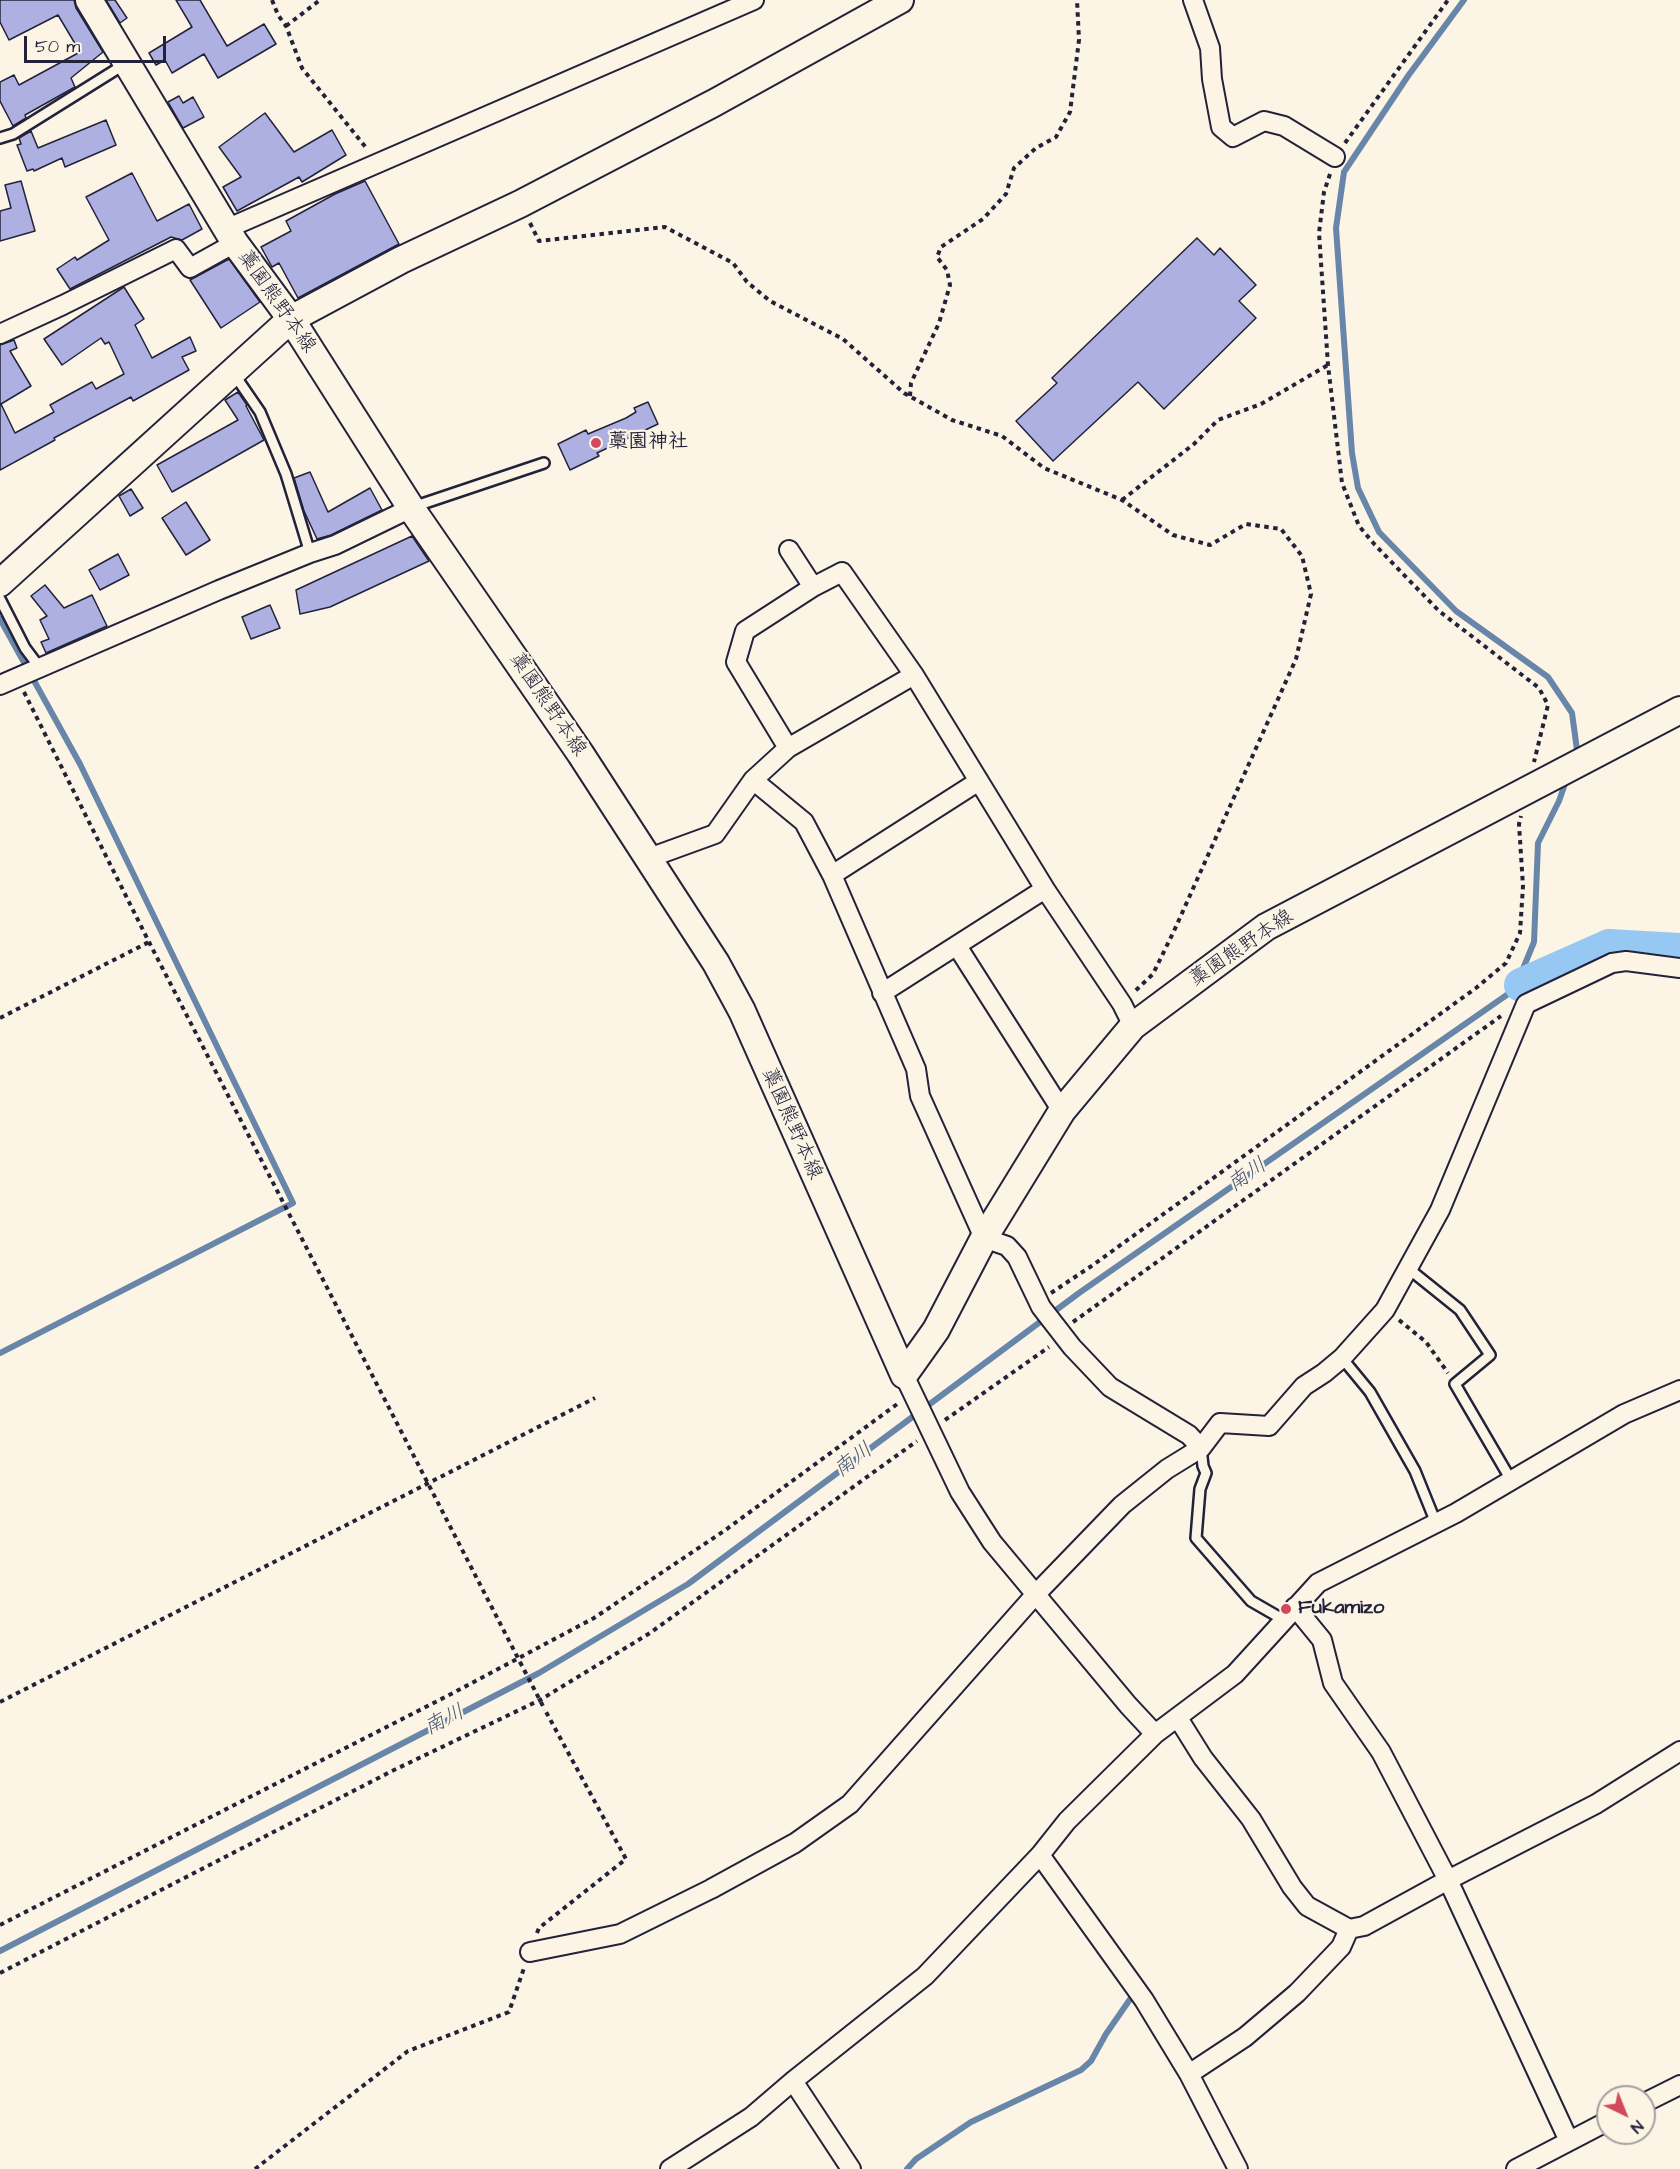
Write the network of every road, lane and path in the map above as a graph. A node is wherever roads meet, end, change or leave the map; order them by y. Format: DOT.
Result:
graph roads {
  1 [pos="89,0"];
  2 [pos="272,0"];
  3 [pos="320,0"];
  4 [pos="754,0"];
  5 [pos="900,0"];
  6 [pos="1077,0"];
  7 [pos="1193,0"];
  8 [pos="1448,0"];
  9 [pos="286,26"];
  10 [pos="127,62"];
  11 [pos="0,138"];
  12 [pos="1335,157"];
  13 [pos="378,164"];
  14 [pos="520,204"];
  15 [pos="231,236"];
  16 [pos="291,319"];
  17 [pos="0,334"];
  18 [pos="1328,365"];
  19 [pos="233,372"];
  20 [pos="910,396"];
  21 [pos="544,463"];
  22 [pos="1122,500"];
  23 [pos="411,508"];
  24 [pos="789,550"];
  25 [pos="310,553"];
  26 [pos="1,582"];
  27 [pos="813,587"];
  28 [pos="40,668"];
  29 [pos="914,675"];
  30 [pos="18,677"];
  31 [pos="0,685"];
  32 [pos="1680,710"];
  33 [pos="788,748"];
  34 [pos="753,780"];
  35 [pos="979,781"];
  36 [pos="1526,791"];
  37 [pos="650,858"];
  38 [pos="831,875"];
  39 [pos="1045,889"];
  40 [pos="148,942"];
  41 [pos="957,946"];
  42 [pos="1680,968"];
  43 [pos="882,993"];
  44 [pos="1526,1004"];
  45 [pos="1128,1015"];
  46 [pos="0,1018"];
  47 [pos="1062,1111"];
  48 [pos="984,1238"];
  49 [pos="1409,1269"];
  50 [pos="1040,1304"];
  51 [pos="1385,1310"];
  52 [pos="1062,1333"];
  53 [pos="1342,1358"];
  54 [pos="1455,1384"];
  55 [pos="911,1389"];
  56 [pos="1680,1389"];
  57 [pos="595,1398"];
  58 [pos="930,1429"];
  59 [pos="1201,1448"];
  60 [pos="1511,1480"];
  61 [pos="429,1483"];
  62 [pos="1436,1523"];
  63 [pos="1035,1595"];
  64 [pos="1289,1614"];
  65 [pos="519,1660"];
  66 [pos="540,1700"];
  67 [pos="0,1702"];
  68 [pos="1178,1718"];
  69 [pos="1155,1734"];
  70 [pos="1680,1751"];
  71 [pos="1040,1855"];
  72 [pos="1448,1880"];
  73 [pos="0,1925"];
  74 [pos="1349,1929"];
  75 [pos="530,1952"];
  76 [pos="0,1973"];
  77 [pos="1189,2074"];
  78 [pos="793,2081"];
  79 [pos="1680,2085"];
  80 [pos="1656,2097"];
  81 [pos="1596,2127"];
  82 [pos="1569,2141"];
  83 [pos="255,2169"];
  84 [pos="670,2169"];
  85 [pos="851,2169"];
  86 [pos="1238,2169"];
  87 [pos="1516,2169"];
  1 -- 10 [label="main road, 藁園熊野本線"];
  2 -- 9 [label="path"];
  3 -- 9 [label="path"];
  4 -- 13 [label="street"];
  5 -- 14 [label="main road"];
  6 -- 20 [label="path"];
  7 -- 12 [label="street"];
  8 -- 12 [label="path"];
  9 -- 13 [label="path"];
  10 -- 11 [label="lane"];
  10 -- 15 [label="main road, 藁園熊野本線"];
  12 -- 18 [label="path"];
  13 -- 15 [label="street"];
  14 -- 16 [label="main road"];
  14 -- 20 [label="path"];
  15 -- 16 [label="main road, 藁園熊野本線"];
  15 -- 17 [label="street"];
  16 -- 19 [label="main road"];
  16 -- 23 [label="main road, 藁園熊野本線"];
  18 -- 22 [label="path"];
  18 -- 36 [label="path"];
  19 -- 25 [label="lane"];
  19 -- 26 [label="main road"];
  20 -- 22 [label="path"];
  21 -- 23 [label="lane"];
  22 -- 45 [label="path"];
  23 -- 25 [label="street"];
  23 -- 37 [label="main road, 藁園熊野本線"];
  24 -- 27 [label="street"];
  25 -- 28 [label="street"];
  26 -- 28 [label="lane"];
  27 -- 29 [label="street"];
  27 -- 33 [label="street"];
  28 -- 30 [label="street"];
  29 -- 33 [label="street"];
  29 -- 35 [label="street"];
  30 -- 31 [label="street"];
  30 -- 40 [label="path"];
  32 -- 36 [label="main road, 藁園熊野本線"];
  33 -- 34 [label="street"];
  34 -- 37 [label="street"];
  34 -- 38 [label="street"];
  35 -- 38 [label="street"];
  35 -- 39 [label="street"];
  36 -- 45 [label="main road, 藁園熊野本線"];
  36 -- 50 [label="path"];
  37 -- 55 [label="main road, 藁園熊野本線"];
  38 -- 43 [label="street"];
  39 -- 41 [label="street"];
  39 -- 45 [label="street"];
  40 -- 46 [label="path"];
  40 -- 61 [label="path"];
  41 -- 43 [label="street"];
  41 -- 47 [label="street"];
  42 -- 44 [label="street"];
  43 -- 48 [label="street"];
  44 -- 49 [label="street"];
  44 -- 52 [label="path"];
  45 -- 47 [label="main road, 藁園熊野本線"];
  47 -- 48 [label="main road, 藁園熊野本線"];
  48 -- 50 [label="street"];
  48 -- 55 [label="main road, 藁園熊野本線"];
  49 -- 51 [label="street"];
  49 -- 54 [label="lane"];
  50 -- 52 [label="street"];
  51 -- 53 [label="street"];
  51 -- 54 [label="path"];
  52 -- 58 [label="path"];
  52 -- 59 [label="street"];
  53 -- 59 [label="street"];
  53 -- 62 [label="lane"];
  54 -- 60 [label="lane"];
  55 -- 58 [label="street"];
  55 -- 65 [label="path"];
  56 -- 60 [label="street"];
  57 -- 61 [label="path"];
  58 -- 63 [label="street"];
  58 -- 66 [label="path"];
  59 -- 63 [label="street"];
  59 -- 64 [label="lane"];
  60 -- 62 [label="street"];
  61 -- 65 [label="path"];
  61 -- 67 [label="path"];
  62 -- 64 [label="street"];
  63 -- 69 [label="street"];
  63 -- 75 [label="street"];
  64 -- 68 [label="street"];
  64 -- 72 [label="street"];
  65 -- 66 [label="path, bridge"];
  65 -- 73 [label="path"];
  66 -- 75 [label="path, bridge"];
  66 -- 76 [label="path"];
  68 -- 69 [label="street"];
  68 -- 74 [label="street"];
  69 -- 71 [label="street"];
  70 -- 72 [label="street"];
  71 -- 77 [label="street"];
  71 -- 78 [label="street"];
  72 -- 74 [label="street"];
  72 -- 82 [label="street"];
  74 -- 77 [label="street"];
  75 -- 83 [label="path"];
  77 -- 86 [label="street"];
  78 -- 84 [label="street"];
  78 -- 85 [label="street"];
  79 -- 80 [label="street"];
  81 -- 82 [label="street"];
  82 -- 87 [label="street"];
}
